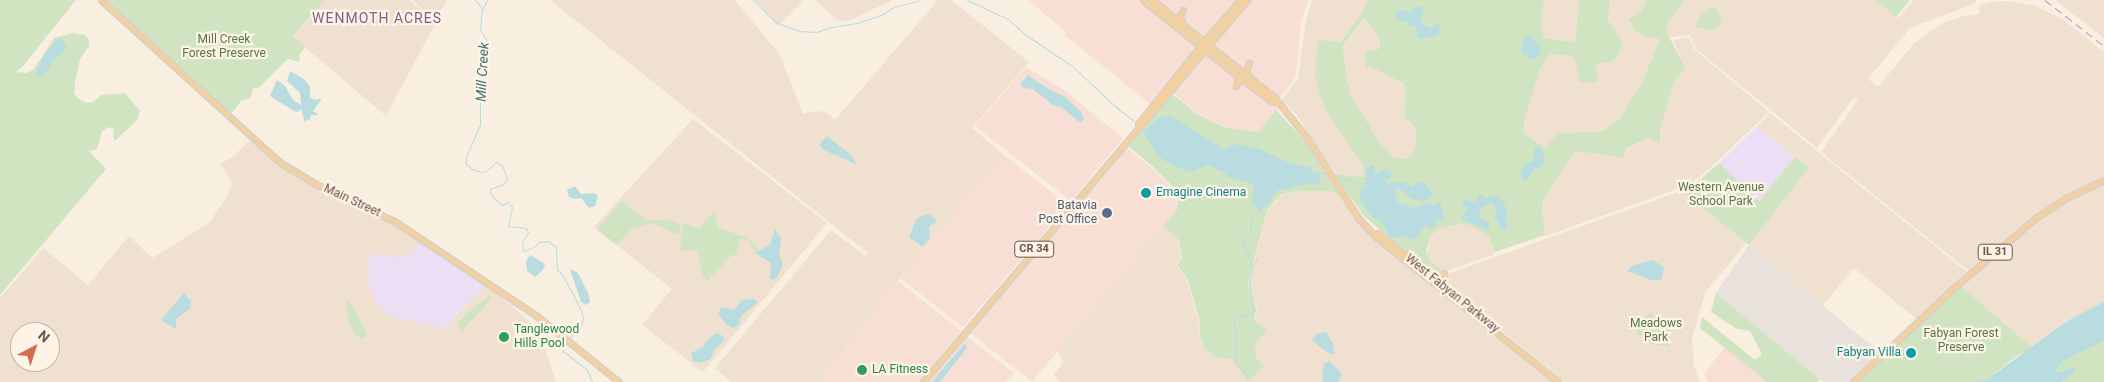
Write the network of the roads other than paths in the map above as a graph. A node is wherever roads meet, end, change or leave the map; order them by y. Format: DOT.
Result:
graph roads {
  1 [pos="101,0"];
  2 [pos="1143,0"];
  3 [pos="1152,0"];
  4 [pos="1240,0"];
  5 [pos="1247,0"];
  6 [pos="1170,14"];
  7 [pos="1221,22"];
  8 [pos="1181,30"];
  9 [pos="1193,32"];
  10 [pos="1220,33"];
  11 [pos="1202,43"];
  12 [pos="1207,47"];
  13 [pos="1192,55"];
  14 [pos="1220,59"];
  15 [pos="1249,63"];
  16 [pos="1176,83"];
  17 [pos="1236,86"];
  18 [pos="1267,92"];
  19 [pos="1277,102"];
  20 [pos="1136,129"];
  21 [pos="2104,180"];
  22 [pos="1347,201"];
  23 [pos="1444,273"];
  24 [pos="1441,284"];
  25 [pos="619,382"];
  26 [pos="924,382"];
  27 [pos="1558,382"];
  28 [pos="1562,382"];
  29 [pos="1853,382"];
  1 -- 25 [label="main road, Main Street"];
  2 -- 8 [label="main road"];
  3 -- 6 [label="main road"];
  4 -- 7 [label="main road"];
  5 -- 10 [label="main road, CR 34"];
  6 -- 9 [label="main road"];
  6 -- 9 [label="main road"];
  7 -- 9 [label="main road"];
  7 -- 11 [label="main road"];
  8 -- 11 [label="main road"];
  8 -- 13 [label="main road"];
  9 -- 11 [label="main road"];
  10 -- 12 [label="main road, CR 34"];
  10 -- 14 [label="main road"];
  11 -- 12 [label="main road, West Fabyan Parkway"];
  11 -- 13 [label="main road"];
  12 -- 14 [label="main road, West Fabyan Parkway"];
  12 -- 16 [label="main road, CR 34"];
  13 -- 20 [label="main road, CR 34"];
  14 -- 16 [label="main road"];
  14 -- 17 [label="main road"];
  14 -- 18 [label="main road, West Fabyan Parkway"];
  14 -- 19 [label="main road, West Fabyan Parkway"];
  15 -- 18 [label="main road"];
  16 -- 20 [label="main road, CR 34"];
  18 -- 19 [label="main road, West Fabyan Parkway"];
  19 -- 22 [label="main road, West Fabyan Parkway"];
  20 -- 26 [label="main road, CR 34"];
  21 -- 29 [label="main road, IL 31"];
  22 -- 24 [label="main road, West Fabyan Parkway"];
  22 -- 27 [label="main road, West Fabyan Parkway"];
  23 -- 24 [label="main road"];
  24 -- 28 [label="main road, West Fabyan Parkway"];
}
